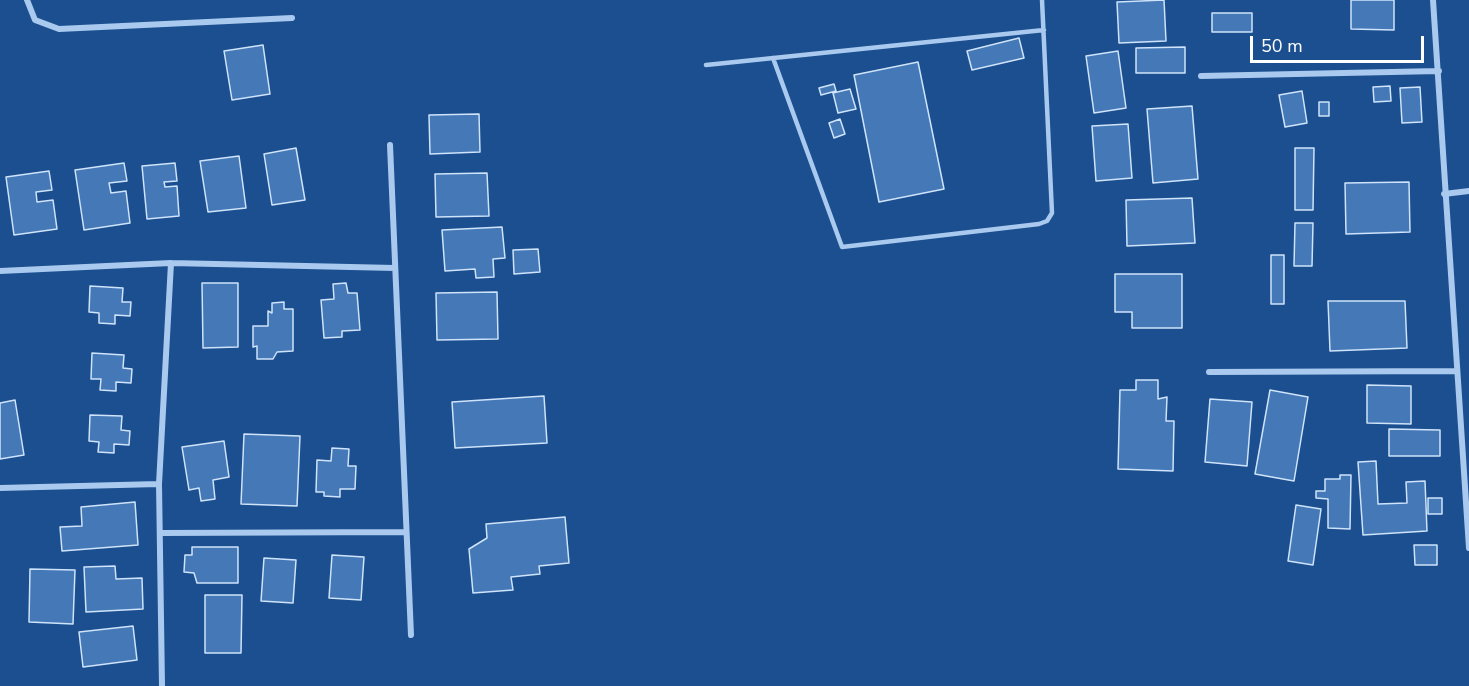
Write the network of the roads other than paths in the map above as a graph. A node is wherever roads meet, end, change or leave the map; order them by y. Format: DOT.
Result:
graph roads {
  1 [pos="27,0"];
  2 [pos="1042,0"];
  3 [pos="1433,0"];
  4 [pos="292,18"];
  5 [pos="1044,30"];
  6 [pos="772,58"];
  7 [pos="706,65"];
  8 [pos="1439,71"];
  9 [pos="1201,76"];
  10 [pos="390,145"];
  11 [pos="1469,191"];
  12 [pos="1444,194"];
  13 [pos="171,263"];
  14 [pos="395,268"];
  15 [pos="0,271"];
  16 [pos="1457,371"];
  17 [pos="1209,372"];
  18 [pos="159,484"];
  19 [pos="0,488"];
  20 [pos="405,532"];
  21 [pos="161,533"];
  22 [pos="1469,548"];
  23 [pos="411,635"];
  24 [pos="162,686"];
  1 -- 4 [label="street"];
  2 -- 5 [label="lane"];
  3 -- 8 [label="street"];
  5 -- 6 [label="lane"];
  5 -- 6 [label="lane"];
  6 -- 7 [label="lane"];
  8 -- 9 [label="street"];
  8 -- 12 [label="street"];
  10 -- 14 [label="street"];
  11 -- 12 [label="street"];
  12 -- 16 [label="street"];
  13 -- 14 [label="street"];
  13 -- 15 [label="street"];
  13 -- 18 [label="street"];
  14 -- 20 [label="street"];
  16 -- 17 [label="street"];
  16 -- 22 [label="street"];
  18 -- 19 [label="street"];
  18 -- 21 [label="street"];
  20 -- 21 [label="street"];
  20 -- 23 [label="street"];
  21 -- 24 [label="street"];
}
